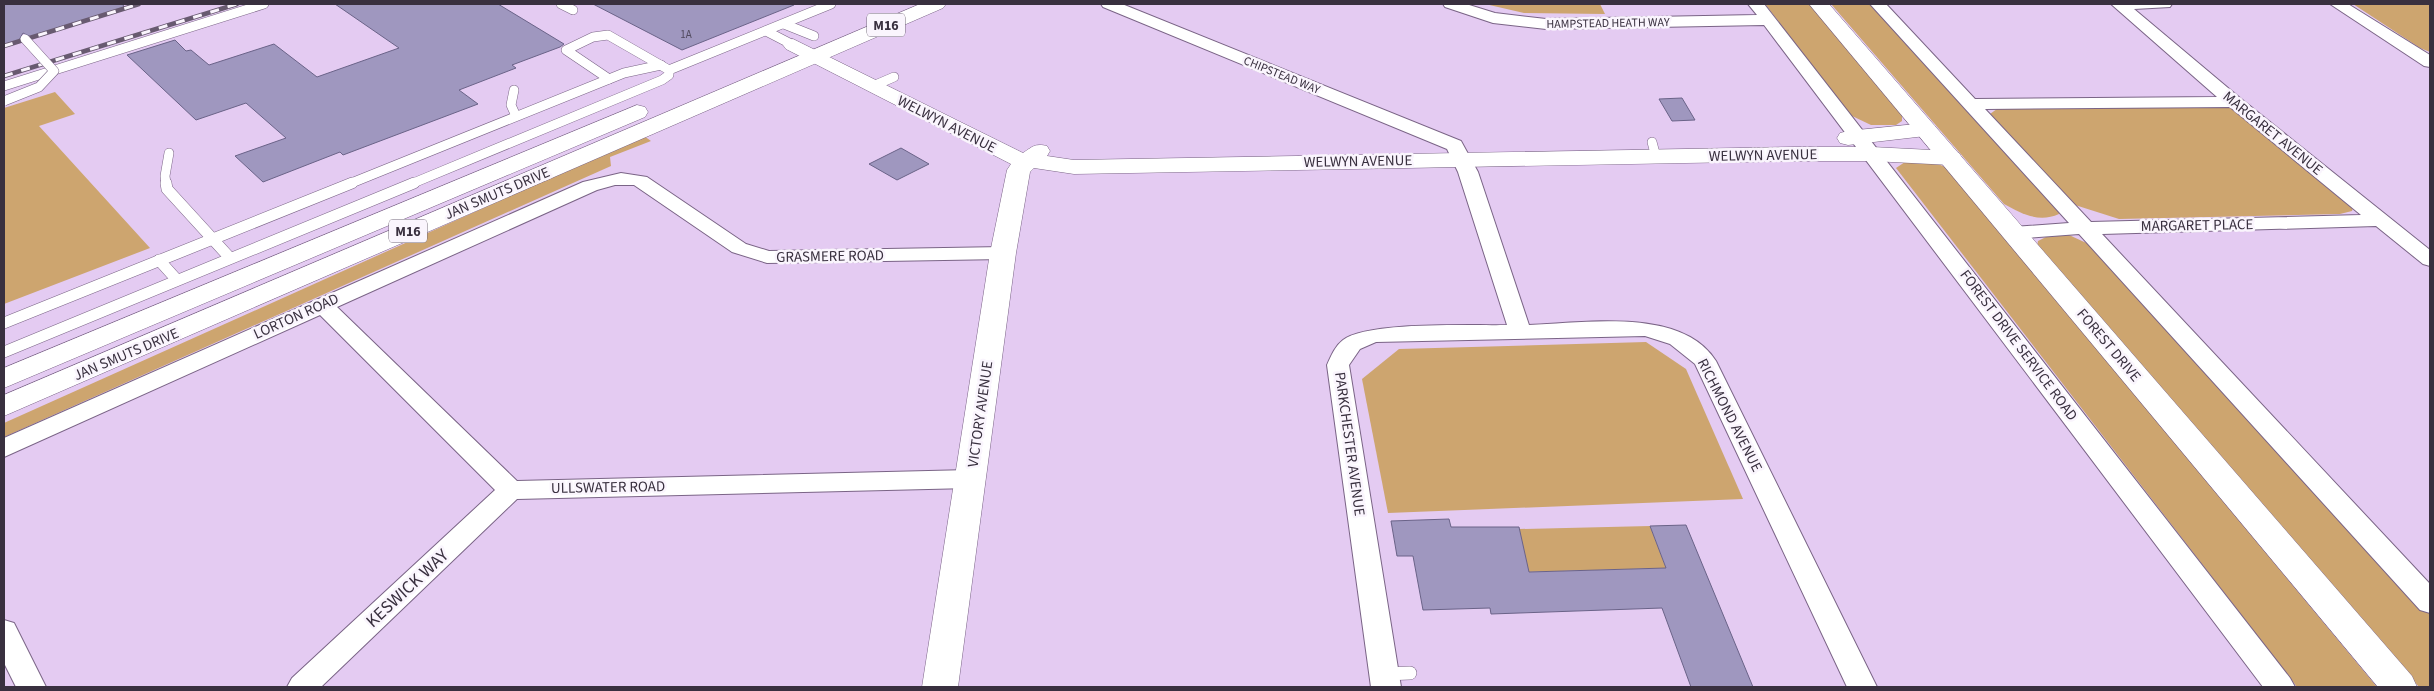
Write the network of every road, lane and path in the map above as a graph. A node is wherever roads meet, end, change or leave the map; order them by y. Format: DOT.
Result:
graph roads {
  1 [pos="264,4"];
  2 [pos="562,4"];
  3 [pos="832,4"];
  4 [pos="891,4"];
  5 [pos="936,4"];
  6 [pos="1109,4"];
  7 [pos="1450,4"];
  8 [pos="1819,4"];
  9 [pos="1878,4"];
  10 [pos="2119,4"];
  11 [pos="2164,4"];
  12 [pos="2338,4"];
  13 [pos="573,10"];
  14 [pos="1762,12"];
  15 [pos="784,24"];
  16 [pos="766,31"];
  17 [pos="25,39"];
  18 [pos="807,46"];
  19 [pos="836,47"];
  20 [pos="2429,60"];
  21 [pos="665,67"];
  22 [pos="894,77"];
  23 [pos="609,79"];
  24 [pos="4,86"];
  25 [pos="873,86"];
  26 [pos="514,90"];
  27 [pos="4,101"];
  28 [pos="2234,102"];
  29 [pos="1972,104"];
  30 [pos="516,116"];
  31 [pos="1926,130"];
  32 [pos="1867,146"];
  33 [pos="1457,152"];
  34 [pos="169,153"];
  35 [pos="1951,158"];
  36 [pos="1028,167"];
  37 [pos="590,186"];
  38 [pos="2382,220"];
  39 [pos="2085,228"];
  40 [pos="2014,233"];
  41 [pos="212,238"];
  42 [pos="1003,252"];
  43 [pos="230,258"];
  44 [pos="159,260"];
  45 [pos="2430,260"];
  46 [pos="177,280"];
  47 [pos="322,305"];
  48 [pos="4,323"];
  49 [pos="1520,331"];
  50 [pos="4,352"];
  51 [pos="4,380"];
  52 [pos="4,406"];
  53 [pos="4,448"];
  54 [pos="970,479"];
  55 [pos="511,490"];
  56 [pos="2430,602"];
  57 [pos="4,631"];
  58 [pos="1410,673"];
  59 [pos="19,680"];
  60 [pos="1385,681"];
  61 [pos="302,687"];
  62 [pos="940,687"];
  63 [pos="1862,687"];
  64 [pos="2280,687"];
  65 [pos="2399,687"];
  1 -- 24 [label="lane"];
  2 -- 13 [label="lane"];
  3 -- 15 [label="lane"];
  4 -- 18 [label="main road, JAN SMUTS DRIVE / M16"];
  5 -- 19 [label="main road, JAN SMUTS DRIVE / M16"];
  6 -- 33 [label="street, CHIPSTEAD WAY"];
  7 -- 14 [label="street, HAMPSTEAD HEATH WAY"];
  8 -- 31 [label="main road, FOREST DRIVE"];
  9 -- 29 [label="street"];
  10 -- 11 [label="street"];
  10 -- 28 [label="street, MARGARET AVENUE"];
  12 -- 20 [label="street"];
  14 -- 32 [label="street, FOREST DRIVE SERVICE ROAD"];
  15 -- 16 [label="lane"];
  15 -- 18 [label="lane"];
  16 -- 18 [label="lane"];
  16 -- 21 [label="lane"];
  17 -- 27 [label="lane, bridge"];
  18 -- 19 [label="main road, JAN SMUTS DRIVE / M16"];
  18 -- 25 [label="main road, WELWYN AVENUE"];
  18 -- 51 [label="main road, JAN SMUTS DRIVE / M16"];
  18 -- 52 [label="main road, JAN SMUTS DRIVE / M16"];
  19 -- 22 [label="main road, WELWYN AVENUE"];
  21 -- 23 [label="lane"];
  21 -- 23 [label="lane"];
  21 -- 43 [label="lane"];
  22 -- 25 [label="lane"];
  22 -- 36 [label="main road, WELWYN AVENUE"];
  23 -- 30 [label="lane"];
  25 -- 36 [label="main road, WELWYN AVENUE"];
  26 -- 30 [label="lane"];
  28 -- 29 [label="street"];
  28 -- 38 [label="street, MARGARET AVENUE"];
  29 -- 39 [label="street"];
  30 -- 41 [label="lane"];
  31 -- 32 [label="main road, WELWYN AVENUE"];
  31 -- 35 [label="main road, FOREST DRIVE"];
  32 -- 33 [label="main road, WELWYN AVENUE"];
  32 -- 35 [label="main road, WELWYN AVENUE"];
  32 -- 64 [label="street, FOREST DRIVE SERVICE ROAD"];
  33 -- 36 [label="main road, WELWYN AVENUE"];
  33 -- 36 [label="main road, WELWYN AVENUE"];
  33 -- 49 [label="street"];
  34 -- 41 [label="lane"];
  35 -- 40 [label="main road, FOREST DRIVE"];
  36 -- 42 [label="main road, VICTORY AVENUE"];
  37 -- 42 [label="street, GRASMERE ROAD"];
  37 -- 47 [label="street, LORTON ROAD"];
  38 -- 39 [label="street, MARGARET PLACE"];
  38 -- 45 [label="street, MARGARET AVENUE"];
  39 -- 40 [label="street, MARGARET PLACE"];
  39 -- 56 [label="street"];
  40 -- 65 [label="main road, FOREST DRIVE"];
  41 -- 43 [label="lane"];
  41 -- 44 [label="lane"];
  42 -- 54 [label="main road, VICTORY AVENUE"];
  43 -- 46 [label="lane"];
  44 -- 46 [label="lane"];
  44 -- 48 [label="lane"];
  46 -- 50 [label="lane"];
  47 -- 53 [label="street, LORTON ROAD"];
  47 -- 55 [label="street"];
  49 -- 60 [label="street, PARKCHESTER AVENUE"];
  49 -- 63 [label="street, RICHMOND AVENUE"];
  54 -- 55 [label="street, ULLSWATER ROAD"];
  54 -- 62 [label="main road, VICTORY AVENUE"];
  55 -- 61 [label="street, KESWICK WAY"];
  57 -- 59 [label="street"];
  58 -- 60 [label="lane"];
}
